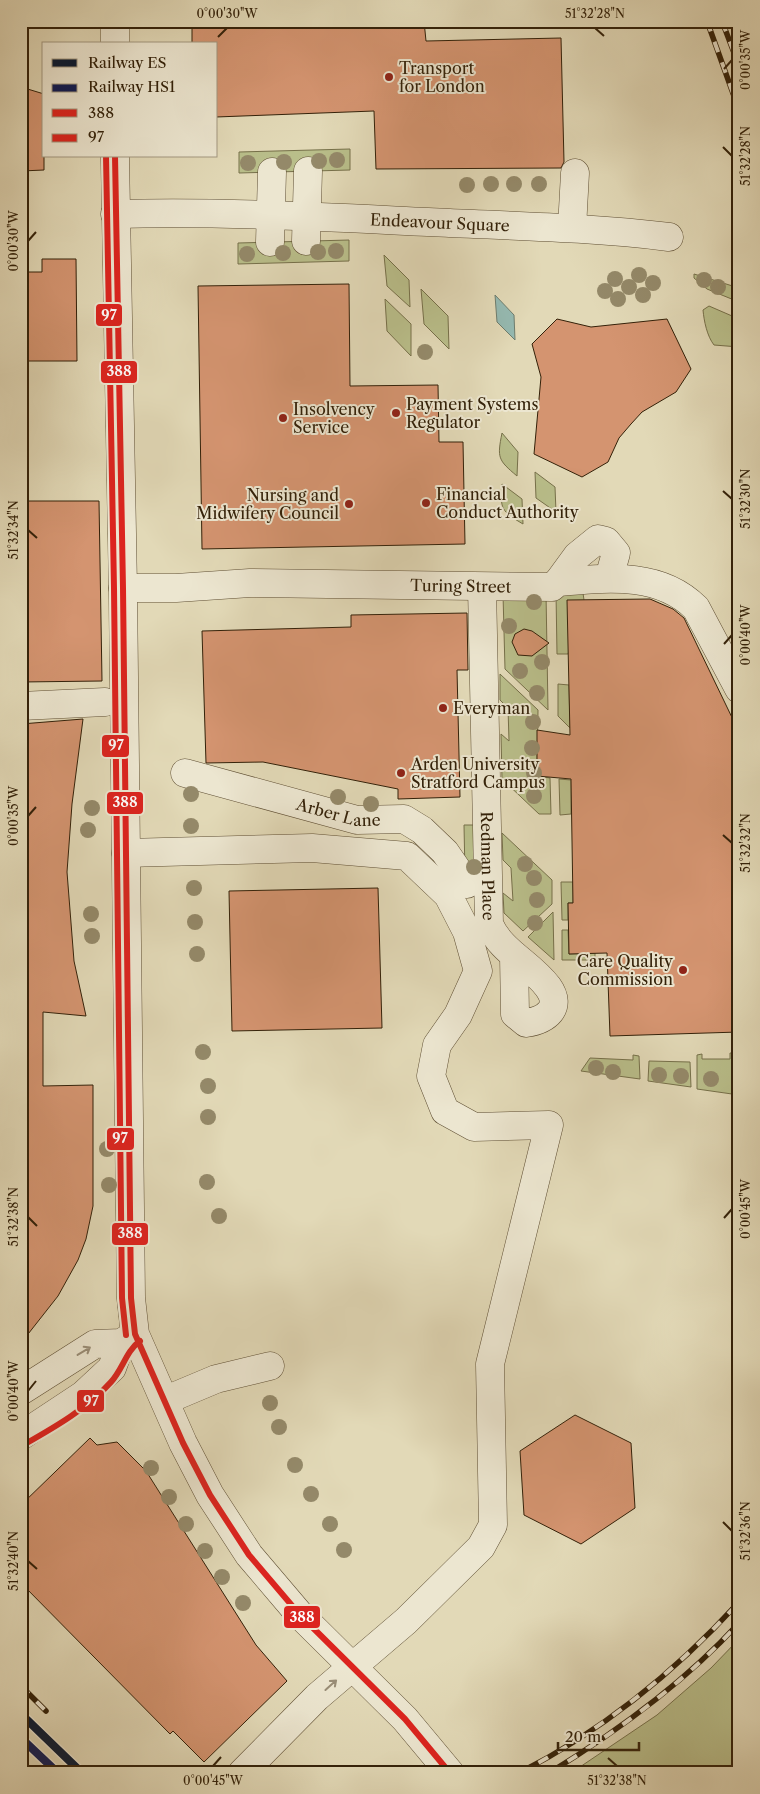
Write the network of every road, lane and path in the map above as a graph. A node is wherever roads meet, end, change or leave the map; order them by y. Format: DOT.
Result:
graph roads {
  1 [pos="115,21"];
  2 [pos="115,42"];
  3 [pos="115,158"];
  4 [pos="308,171"];
  5 [pos="272,172"];
  6 [pos="575,172"];
  7 [pos="115,214"];
  8 [pos="272,214"];
  9 [pos="572,228"];
  10 [pos="306,229"];
  11 [pos="669,237"];
  12 [pos="270,242"];
  13 [pos="609,578"];
  14 [pos="558,582"];
  15 [pos="482,587"];
  16 [pos="123,588"];
  17 [pos="739,689"];
  18 [pos="105,702"];
  19 [pos="21,706"];
  20 [pos="185,774"];
  21 [pos="126,852"];
  22 [pos="467,884"];
  23 [pos="514,956"];
  24 [pos="474,980"];
  25 [pos="514,986"];
  26 [pos="128,1338"];
  27 [pos="270,1366"];
  28 [pos="21,1391"];
  29 [pos="166,1400"];
  30 [pos="21,1436"];
  31 [pos="352,1667"];
  32 [pos="242,1773"];
  33 [pos="450,1773"];
  1 -- 2 [label="street"];
  3 -- 7 [label="street"];
  4 -- 10 [label="street"];
  5 -- 8 [label="street"];
  6 -- 9 [label="street"];
  7 -- 8 [label="street, Endeavour Square"];
  7 -- 16 [label="street"];
  8 -- 10 [label="street, Endeavour Square"];
  8 -- 12 [label="street"];
  9 -- 10 [label="street, Endeavour Square"];
  9 -- 11 [label="street, Endeavour Square"];
  13 -- 14 [label="street, Turing Street"];
  13 -- 14 [label="street"];
  13 -- 17 [label="street, Turing Street"];
  14 -- 15 [label="street, Turing Street"];
  15 -- 16 [label="street, Turing Street"];
  15 -- 23 [label="street, Redman Place"];
  16 -- 21 [label="street"];
  18 -- 19 [label="street"];
  20 -- 22 [label="street, Arber Lane"];
  21 -- 24 [label="street"];
  21 -- 26 [label="street"];
  23 -- 25 [label="street, Redman Place"];
  23 -- 25 [label="street, Redman Place"];
  24 -- 25 [label="street"];
  24 -- 31 [label="street"];
  28 -- 26 [label="street, one-way"];
  26 -- 29 [label="street"];
  26 -- 30 [label="street"];
  27 -- 29 [label="street"];
  29 -- 31 [label="street"];
  32 -- 31 [label="street, one-way"];
  31 -- 33 [label="street"];
}
